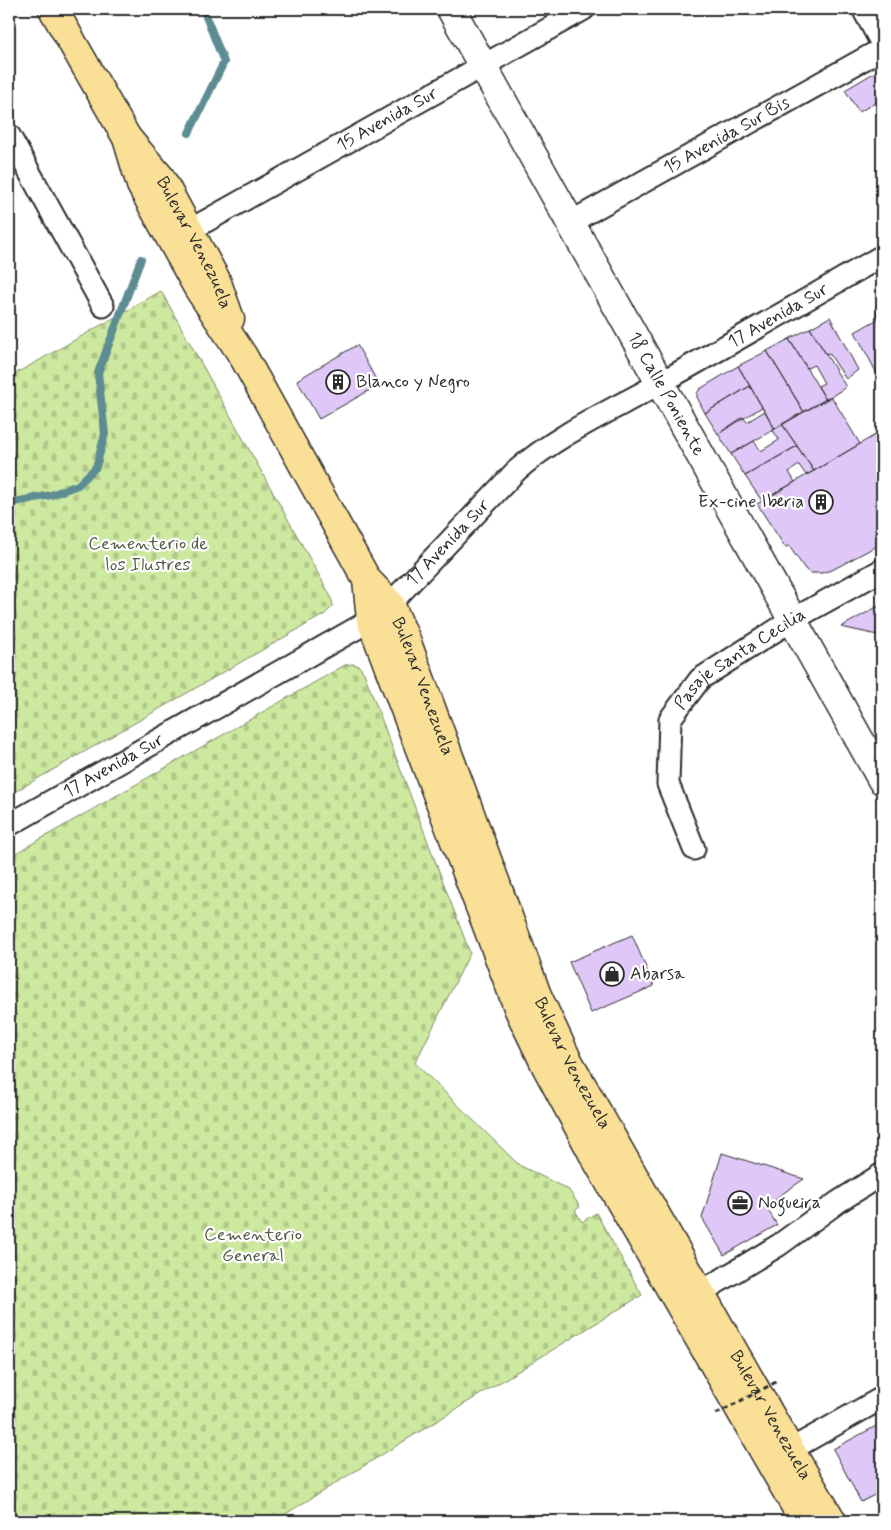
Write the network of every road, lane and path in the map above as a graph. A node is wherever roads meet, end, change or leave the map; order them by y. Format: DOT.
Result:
graph roads {
  1 [pos="53,9"];
  2 [pos="452,9"];
  3 [pos="584,9"];
  4 [pos="863,9"];
  5 [pos="882,44"];
  6 [pos="882,49"];
  7 [pos="483,65"];
  8 [pos="9,135"];
  9 [pos="127,138"];
  10 [pos="571,222"];
  11 [pos="190,230"];
  12 [pos="882,256"];
  13 [pos="104,306"];
  14 [pos="243,356"];
  15 [pos="661,383"];
  16 [pos="882,570"];
  17 [pos="381,612"];
  18 [pos="792,620"];
  19 [pos="882,780"];
  20 [pos="9,825"];
  21 [pos="694,849"];
  22 [pos="882,1174"];
  23 [pos="701,1292"];
  24 [pos="776,1382"];
  25 [pos="882,1398"];
  26 [pos="716,1414"];
  27 [pos="790,1450"];
  28 [pos="804,1521"];
  29 [pos="832,1521"];
  1 -- 9 [label="highway, Bulevar Venezuela"];
  2 -- 7 [label="street, 18 Calle Poniente"];
  3 -- 7 [label="street, 15 Avenida Sur"];
  4 -- 5 [label="street"];
  6 -- 10 [label="street, 15 Avenida Sur Bis"];
  7 -- 10 [label="street, 18 Calle Poniente"];
  7 -- 11 [label="street, 15 Avenida Sur"];
  8 -- 13 [label="street"];
  9 -- 11 [label="highway, Bulevar Venezuela"];
  9 -- 14 [label="highway, Bulevar Venezuela"];
  10 -- 15 [label="street, 18 Calle Poniente"];
  11 -- 14 [label="highway, Bulevar Venezuela"];
  12 -- 15 [label="street, 17 Avenida Sur"];
  14 -- 17 [label="highway, Bulevar Venezuela"];
  15 -- 17 [label="street, 17 Avenida Sur"];
  15 -- 18 [label="street, 18 Calle Poniente"];
  16 -- 18 [label="street, Pasaje Santa Cecilia"];
  17 -- 20 [label="street, 17 Avenida Sur"];
  17 -- 23 [label="highway, Bulevar Venezuela"];
  17 -- 28 [label="highway, Bulevar Venezuela"];
  18 -- 19 [label="street, 18 Calle Poniente"];
  18 -- 21 [label="street, Pasaje Santa Cecilia"];
  22 -- 23 [label="street"];
  23 -- 27 [label="highway, Bulevar Venezuela"];
  24 -- 26 [label="path, bridge"];
  25 -- 27 [label="street"];
  27 -- 29 [label="highway, Bulevar Venezuela"];
}
